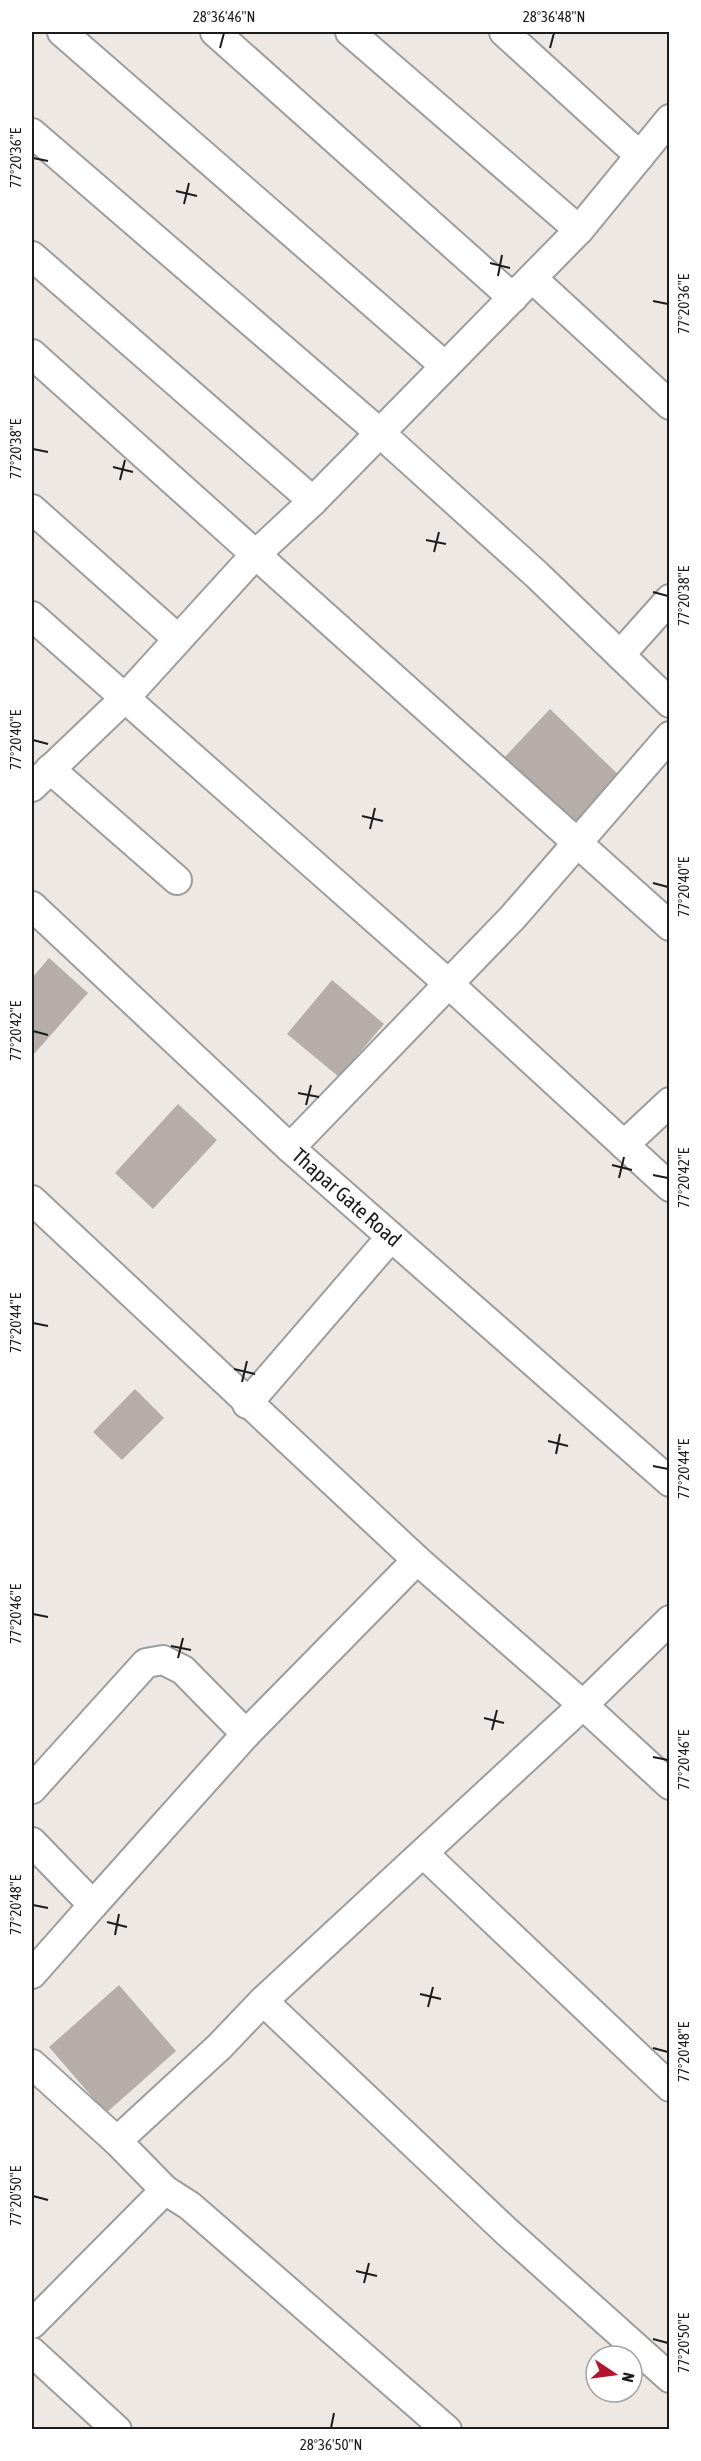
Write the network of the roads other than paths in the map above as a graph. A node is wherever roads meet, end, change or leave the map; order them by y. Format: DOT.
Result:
graph roads {
  1 [pos="62,32"];
  2 [pos="215,32"];
  3 [pos="350,32"];
  4 [pos="504,32"];
  5 [pos="32,133"];
  6 [pos="658,142"];
  7 [pos="579,230"];
  8 [pos="32,256"];
  9 [pos="523,288"];
  10 [pos="32,354"];
  11 [pos="445,366"];
  12 [pos="669,405"];
  13 [pos="380,433"];
  14 [pos="313,501"];
  15 [pos="32,509"];
  16 [pos="255,556"];
  17 [pos="669,599"];
  18 [pos="32,616"];
  19 [pos="178,639"];
  20 [pos="620,655"];
  21 [pos="123,699"];
  22 [pos="669,703"];
  23 [pos="669,736"];
  24 [pos="39,773"];
  25 [pos="579,842"];
  26 [pos="177,880"];
  27 [pos="32,906"];
  28 [pos="669,926"];
  29 [pos="450,984"];
  30 [pos="669,1102"];
  31 [pos="624,1145"];
  32 [pos="290,1148"];
  33 [pos="669,1187"];
  34 [pos="32,1200"];
  35 [pos="391,1237"];
  36 [pos="247,1404"];
  37 [pos="669,1482"];
  38 [pos="417,1560"];
  39 [pos="669,1620"];
  40 [pos="583,1705"];
  41 [pos="246,1734"];
  42 [pos="669,1785"];
  43 [pos="32,1789"];
  44 [pos="32,1842"];
  45 [pos="424,1854"];
  46 [pos="93,1905"];
  47 [pos="32,1974"];
  48 [pos="263,2001"];
  49 [pos="32,2064"];
  50 [pos="669,2087"];
  51 [pos="117,2141"];
  52 [pos="165,2190"];
  53 [pos="32,2324"];
  54 [pos="32,2352"];
  55 [pos="669,2378"];
  56 [pos="117,2430"];
  57 [pos="447,2430"];
  1 -- 11 [label="street"];
  2 -- 9 [label="street"];
  3 -- 7 [label="street"];
  4 -- 6 [label="street"];
  5 -- 13 [label="street"];
  6 -- 7 [label="street"];
  7 -- 9 [label="street"];
  8 -- 14 [label="street"];
  9 -- 11 [label="street"];
  9 -- 12 [label="street"];
  10 -- 16 [label="street"];
  11 -- 13 [label="street"];
  13 -- 14 [label="street"];
  13 -- 20 [label="street"];
  14 -- 16 [label="street"];
  15 -- 19 [label="street"];
  16 -- 19 [label="street"];
  16 -- 25 [label="street"];
  17 -- 20 [label="street"];
  18 -- 21 [label="street"];
  19 -- 21 [label="street"];
  20 -- 22 [label="street"];
  21 -- 24 [label="street"];
  21 -- 29 [label="street"];
  23 -- 25 [label="street"];
  24 -- 26 [label="street"];
  25 -- 28 [label="street"];
  25 -- 29 [label="street"];
  27 -- 32 [label="street, Thapar Gate Road"];
  29 -- 31 [label="street"];
  29 -- 32 [label="street"];
  30 -- 31 [label="street"];
  31 -- 33 [label="street"];
  32 -- 35 [label="street, Thapar Gate Road"];
  34 -- 36 [label="street"];
  35 -- 36 [label="street"];
  35 -- 37 [label="street, Thapar Gate Road"];
  36 -- 38 [label="street"];
  38 -- 40 [label="street"];
  38 -- 41 [label="street"];
  39 -- 40 [label="street"];
  40 -- 42 [label="street"];
  40 -- 45 [label="street"];
  41 -- 43 [label="street"];
  41 -- 46 [label="street"];
  44 -- 46 [label="street"];
  45 -- 48 [label="street"];
  45 -- 50 [label="street"];
  46 -- 47 [label="street"];
  48 -- 51 [label="street"];
  48 -- 55 [label="street"];
  49 -- 51 [label="street"];
  51 -- 52 [label="street"];
  52 -- 53 [label="street"];
  52 -- 57 [label="street"];
  54 -- 56 [label="street"];
}
